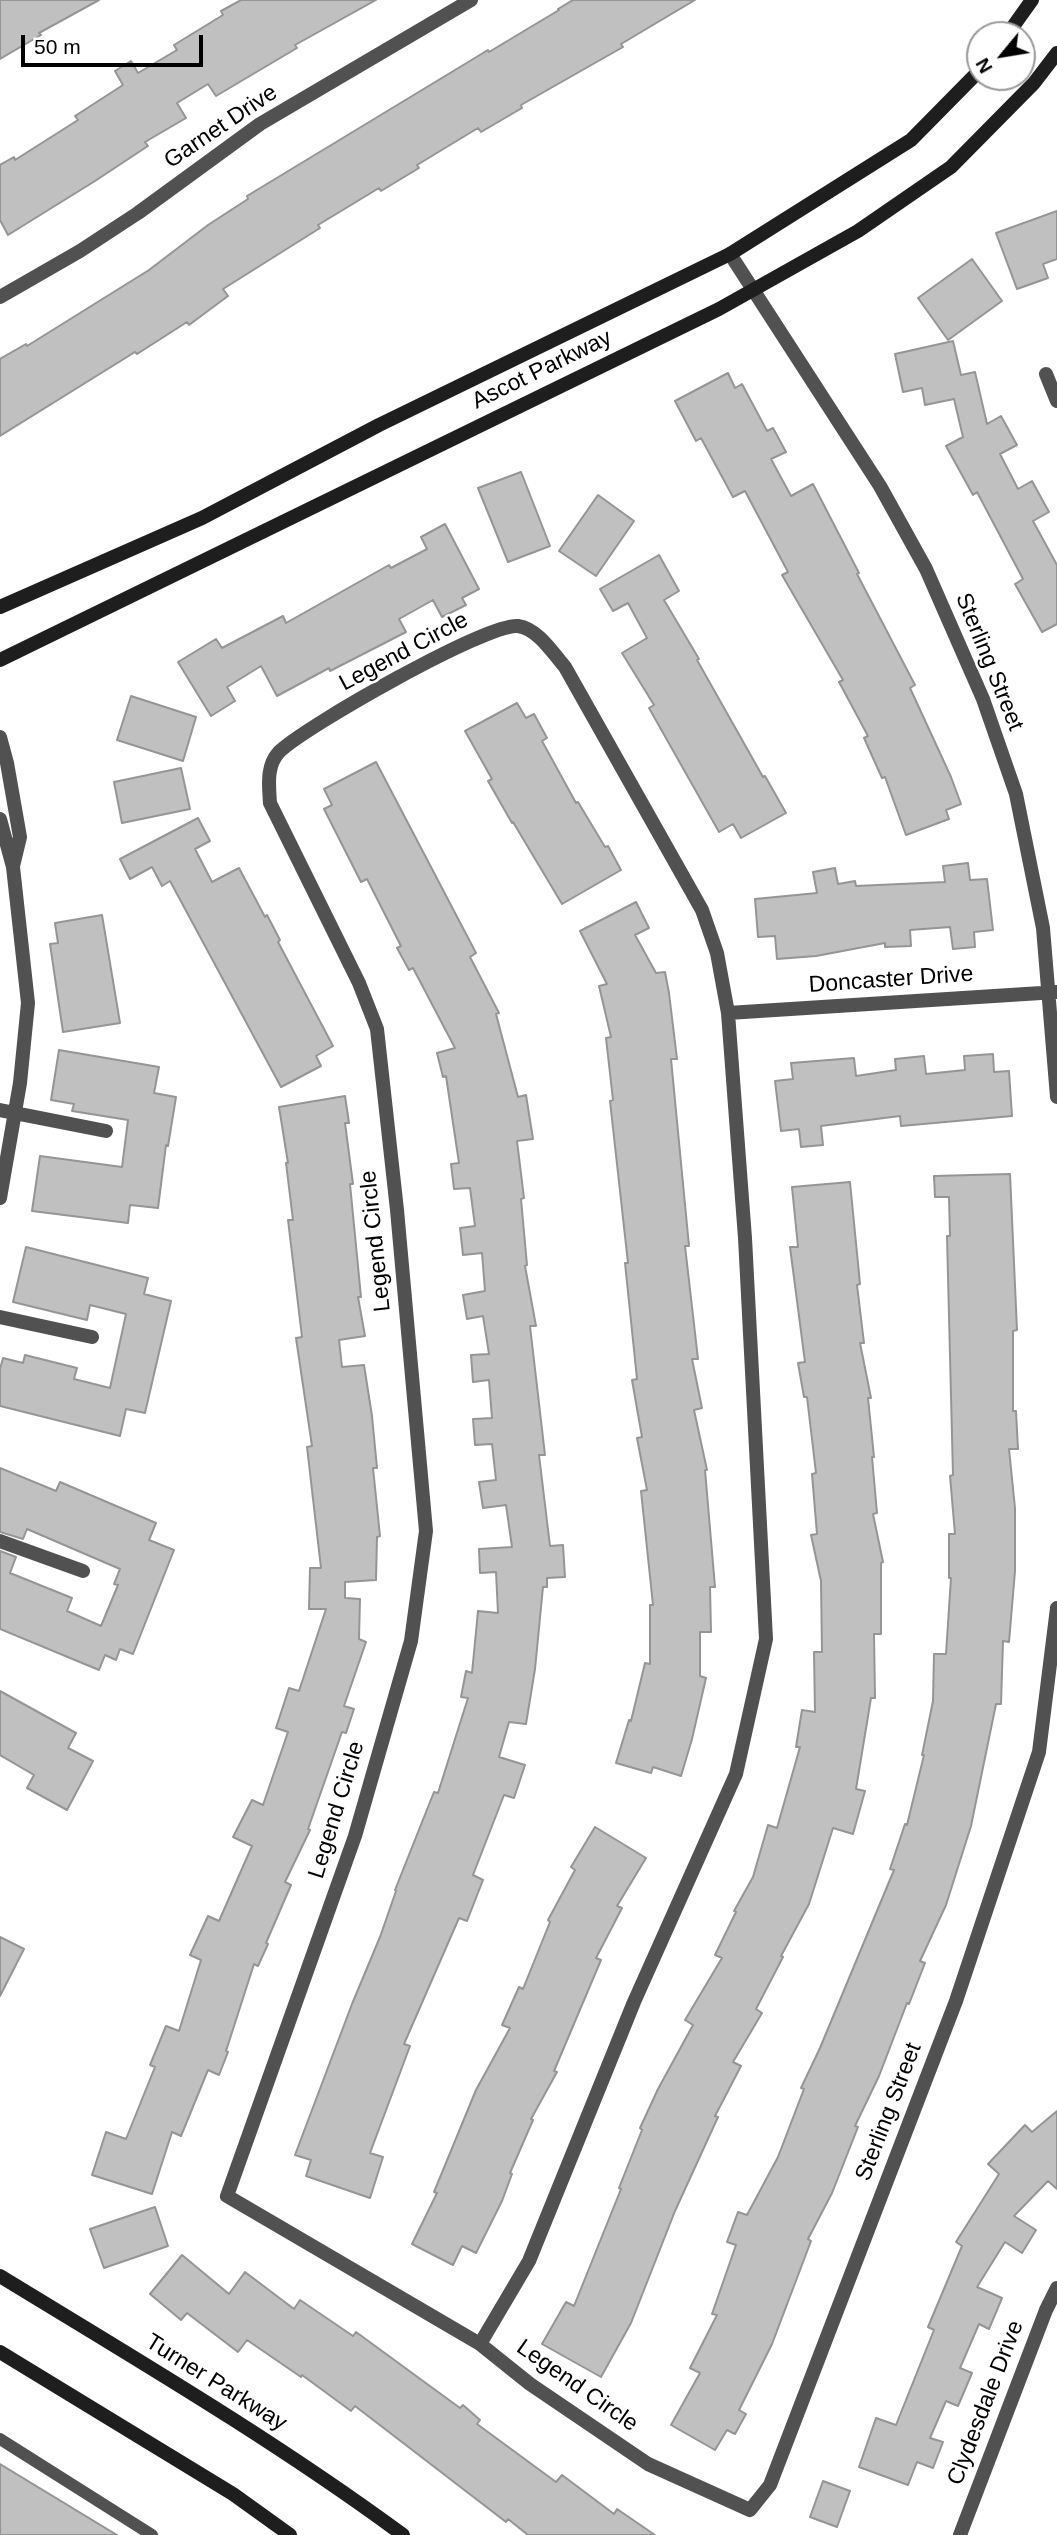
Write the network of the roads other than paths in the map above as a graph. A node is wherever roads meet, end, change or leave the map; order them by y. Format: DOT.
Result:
graph roads {
  1 [pos="471,0"];
  2 [pos="1032,0"];
  3 [pos="1017,21"];
  4 [pos="1057,53"];
  5 [pos="966,84"];
  6 [pos="730,254"];
  7 [pos="754,289"];
  8 [pos="0,297"];
  9 [pos="1046,374"];
  10 [pos="1057,401"];
  11 [pos="0,607"];
  12 [pos="0,660"];
  13 [pos="0,737"];
  14 [pos="4,775"];
  15 [pos="0,819"];
  16 [pos="7,868"];
  17 [pos="1052,993"];
  18 [pos="728,1013"];
  19 [pos="1057,1097"];
  20 [pos="7,1111"];
  21 [pos="106,1131"];
  22 [pos="0,1198"];
  23 [pos="0,1317"];
  24 [pos="92,1337"];
  25 [pos="0,1541"];
  26 [pos="83,1571"];
  27 [pos="1057,1608"];
  28 [pos="0,2276"];
  29 [pos="1057,2288"];
  30 [pos="481,2344"];
  31 [pos="0,2352"];
  32 [pos="0,2439"];
  33 [pos="648,2463"];
  34 [pos="152,2535"];
  35 [pos="290,2535"];
  36 [pos="402,2535"];
  37 [pos="960,2535"];
  1 -- 8 [label="street, Garnet Drive"];
  2 -- 3 [label="main road"];
  4 -- 7 [label="main road, Ascot Parkway"];
  5 -- 6 [label="main road, Ascot Parkway"];
  6 -- 7 [label="street, Sterling Street"];
  6 -- 11 [label="main road, Ascot Parkway"];
  7 -- 12 [label="main road, Ascot Parkway"];
  7 -- 17 [label="street, Sterling Street"];
  9 -- 10 [label="street"];
  13 -- 14 [label="street"];
  14 -- 16 [label="street"];
  15 -- 16 [label="street"];
  16 -- 20 [label="street"];
  17 -- 18 [label="street, Doncaster Drive"];
  17 -- 19 [label="street, Sterling Street"];
  18 -- 30 [label="street, Legend Circle"];
  18 -- 30 [label="street, Legend Circle"];
  20 -- 21 [label="street"];
  20 -- 22 [label="street"];
  23 -- 24 [label="street"];
  25 -- 26 [label="street"];
  27 -- 33 [label="street, Sterling Street"];
  28 -- 36 [label="main road, Turner Parkway"];
  29 -- 37 [label="street, Clydesdale Drive"];
  30 -- 33 [label="street, Legend Circle"];
  31 -- 35 [label="main road"];
  32 -- 34 [label="lane"];
}
